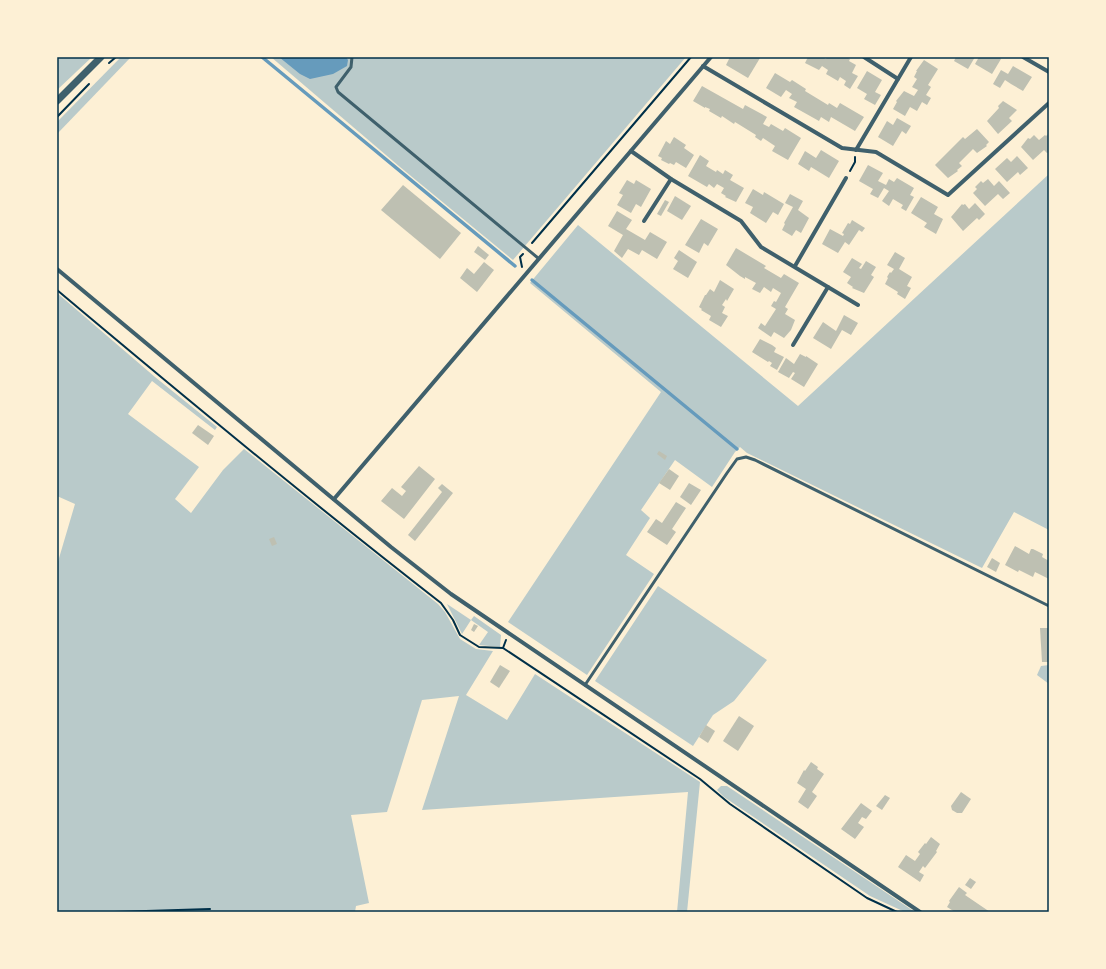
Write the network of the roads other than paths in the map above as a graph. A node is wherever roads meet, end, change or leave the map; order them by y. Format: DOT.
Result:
graph roads {
  1 [pos="101,57"];
  2 [pos="352,57"];
  3 [pos="711,57"];
  4 [pos="864,57"];
  5 [pos="911,57"];
  6 [pos="1024,57"];
  7 [pos="703,66"];
  8 [pos="1049,72"];
  9 [pos="898,79"];
  10 [pos="57,101"];
  11 [pos="1049,103"];
  12 [pos="856,150"];
  13 [pos="631,151"];
  14 [pos="846,178"];
  15 [pos="671,179"];
  16 [pos="644,221"];
  17 [pos="538,258"];
  18 [pos="795,266"];
  19 [pos="57,269"];
  20 [pos="828,287"];
  21 [pos="858,305"];
  22 [pos="793,345"];
  23 [pos="334,499"];
  24 [pos="1049,606"];
  25 [pos="585,685"];
  26 [pos="920,912"];
  1 -- 10 [label="street"];
  2 -- 17 [label="lane"];
  3 -- 7 [label="street"];
  4 -- 9 [label="street"];
  5 -- 9 [label="street"];
  6 -- 8 [label="street"];
  7 -- 12 [label="street"];
  7 -- 13 [label="street"];
  9 -- 12 [label="street"];
  11 -- 12 [label="street"];
  13 -- 15 [label="street"];
  13 -- 17 [label="street"];
  14 -- 18 [label="street"];
  15 -- 16 [label="street"];
  15 -- 18 [label="street"];
  17 -- 23 [label="street"];
  18 -- 20 [label="street"];
  19 -- 23 [label="street"];
  20 -- 21 [label="street"];
  20 -- 22 [label="street"];
  23 -- 25 [label="street"];
  24 -- 25 [label="lane"];
  25 -- 26 [label="street"];
}
